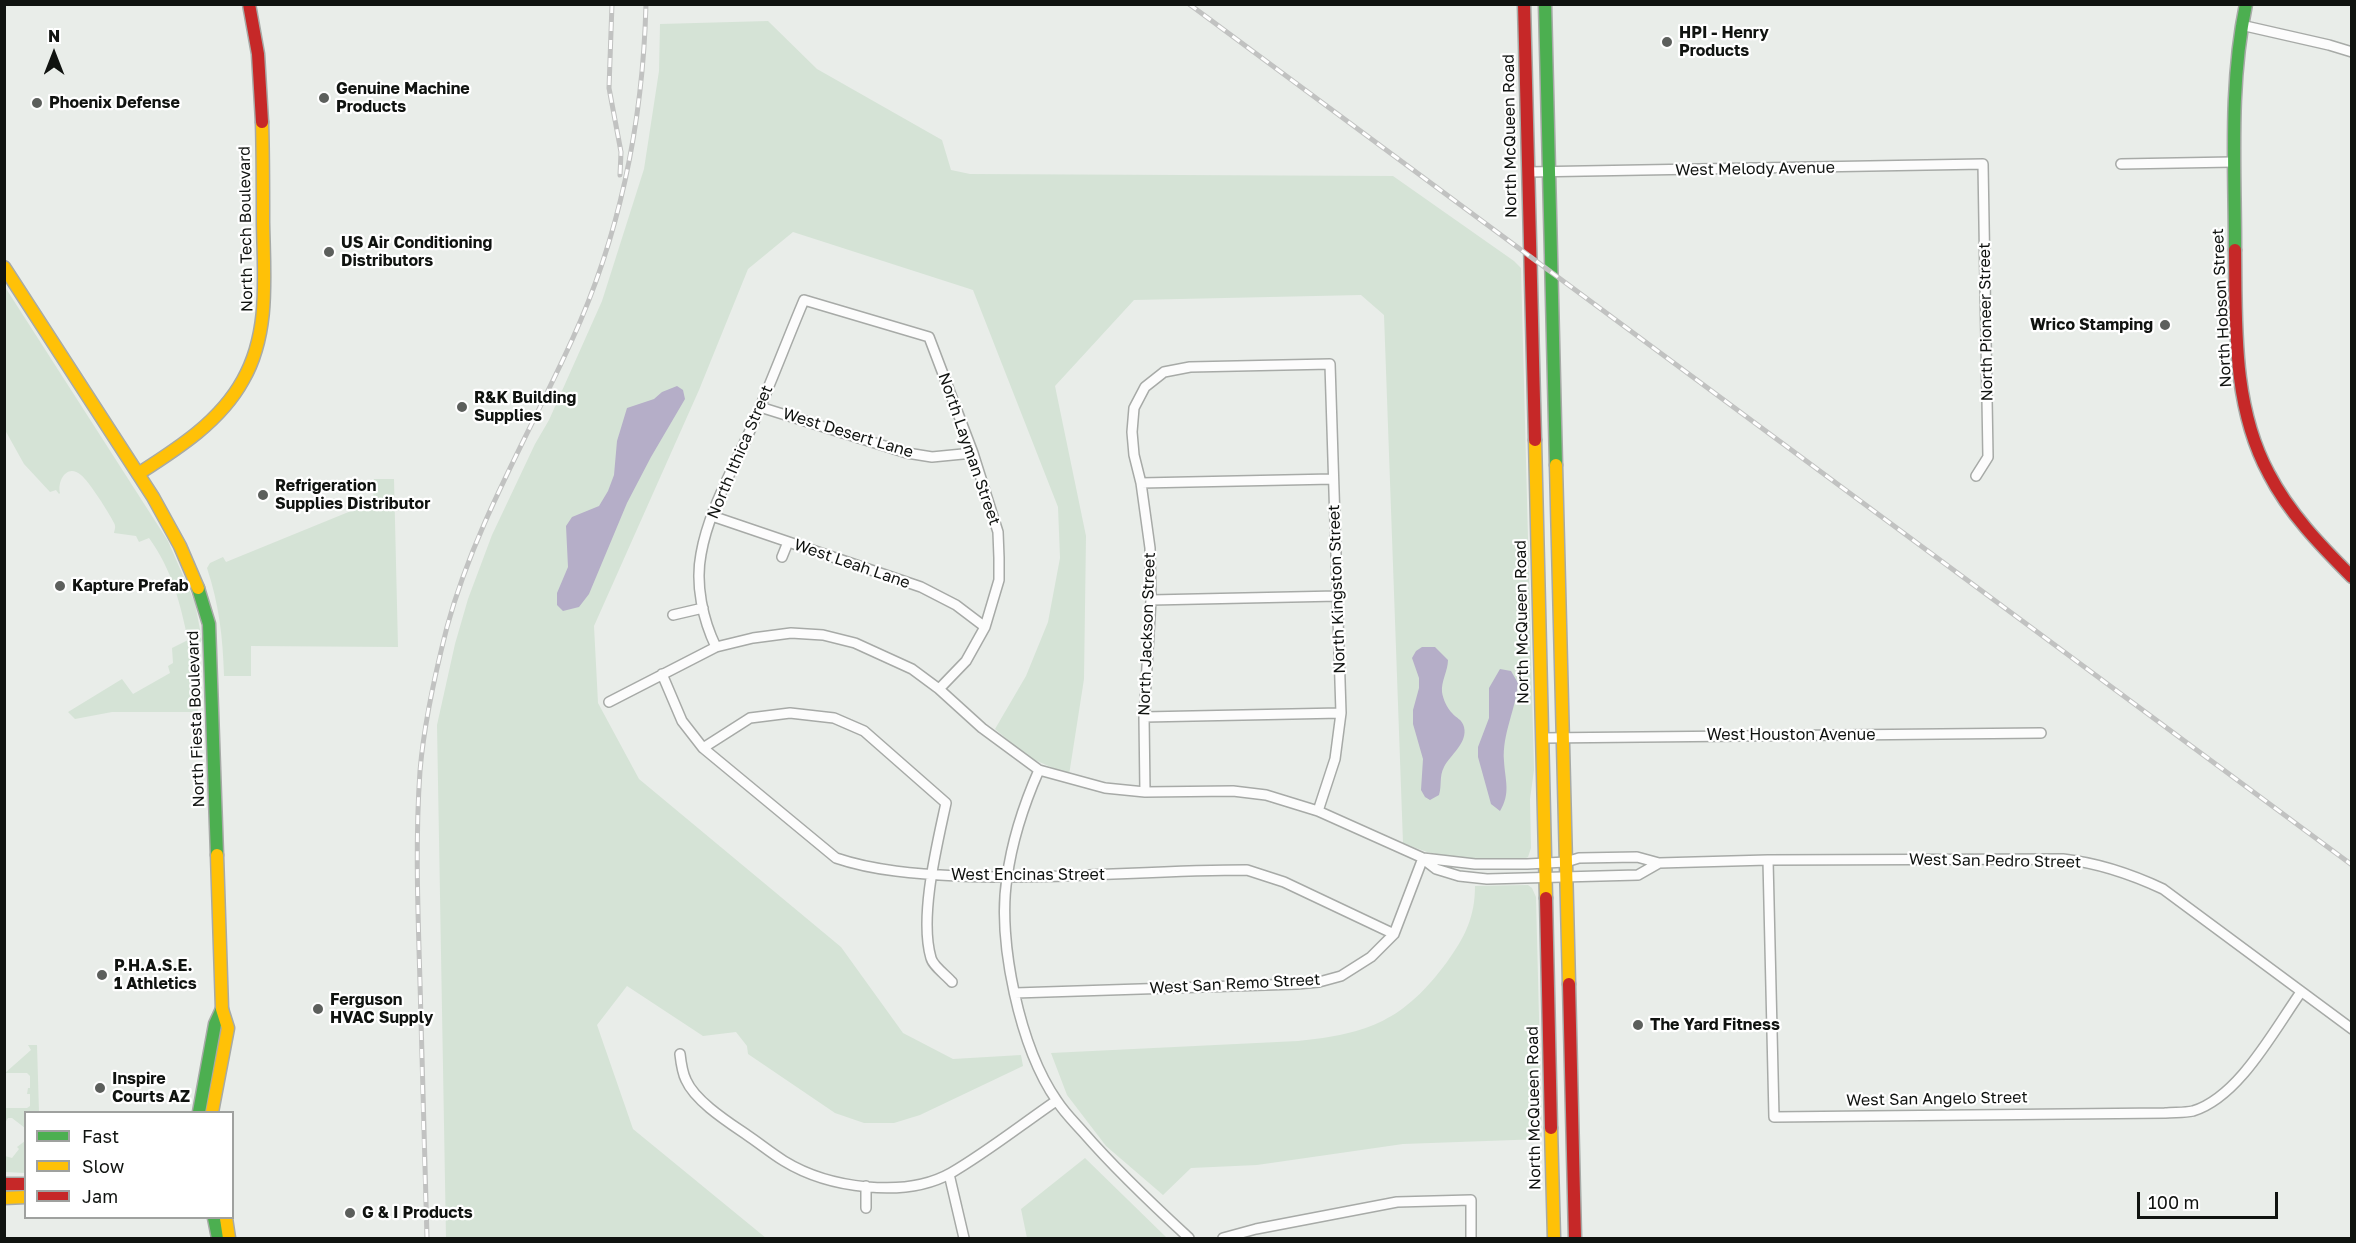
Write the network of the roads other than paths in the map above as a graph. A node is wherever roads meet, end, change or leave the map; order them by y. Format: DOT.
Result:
graph roads {
  1 [pos="249,4"];
  2 [pos="1524,4"];
  3 [pos="1545,4"];
  4 [pos="2247,4"];
  5 [pos="2241,25"];
  6 [pos="2352,52"];
  7 [pos="2233,162"];
  8 [pos="1983,164"];
  9 [pos="2121,164"];
  10 [pos="1528,172"];
  11 [pos="1550,173"];
  12 [pos="4,267"];
  13 [pos="804,300"];
  14 [pos="1330,364"];
  15 [pos="760,407"];
  16 [pos="972,453"];
  17 [pos="1557,470"];
  18 [pos="1535,471"];
  19 [pos="138,474"];
  20 [pos="1976,476"];
  21 [pos="1333,479"];
  22 [pos="1141,483"];
  23 [pos="712,516"];
  24 [pos="788,542"];
  25 [pos="782,557"];
  26 [pos="2352,577"];
  27 [pos="1338,596"];
  28 [pos="1151,600"];
  29 [pos="703,608"];
  30 [pos="673,615"];
  31 [pos="985,627"];
  32 [pos="717,647"];
  33 [pos="662,674"];
  34 [pos="939,689"];
  35 [pos="609,702"];
  36 [pos="1341,713"];
  37 [pos="1144,717"];
  38 [pos="2041,733"];
  39 [pos="1542,738"];
  40 [pos="1564,738"];
  41 [pos="703,748"];
  42 [pos="1039,770"];
  43 [pos="1145,792"];
  44 [pos="1318,811"];
  45 [pos="1423,858"];
  46 [pos="1768,860"];
  47 [pos="1566,861"];
  48 [pos="1545,863"];
  49 [pos="1659,863"];
  50 [pos="931,875"];
  51 [pos="1566,877"];
  52 [pos="1007,878"];
  53 [pos="1545,878"];
  54 [pos="1394,934"];
  55 [pos="952,982"];
  56 [pos="2301,992"];
  57 [pos="1014,993"];
  58 [pos="222,1009"];
  59 [pos="2352,1029"];
  60 [pos="680,1054"];
  61 [pos="1056,1101"];
  62 [pos="199,1111"];
  63 [pos="212,1111"];
  64 [pos="949,1174"];
  65 [pos="4,1184"];
  66 [pos="24,1184"];
  67 [pos="866,1186"];
  68 [pos="24,1197"];
  69 [pos="4,1198"];
  70 [pos="866,1208"];
  71 [pos="214,1219"];
  72 [pos="226,1219"];
  73 [pos="218,1239"];
  74 [pos="229,1239"];
  75 [pos="964,1239"];
  76 [pos="1189,1239"];
  77 [pos="1223,1239"];
  78 [pos="1471,1239"];
  79 [pos="1554,1239"];
  80 [pos="1575,1239"];
  1 -- 19 [label="main road, North Tech Boulevard"];
  2 -- 10 [label="main road, North McQueen Road"];
  3 -- 11 [label="main road"];
  4 -- 5 [label="main road, North Hobson Street"];
  5 -- 6 [label="street"];
  5 -- 7 [label="main road, North Hobson Street"];
  7 -- 9 [label="street"];
  7 -- 26 [label="main road, North Hobson Street"];
  8 -- 11 [label="street, West Melody Avenue"];
  8 -- 20 [label="street, North Pioneer Street"];
  10 -- 11 [label="street, West Melody Avenue"];
  10 -- 18 [label="main road, North McQueen Road"];
  11 -- 17 [label="main road"];
  12 -- 19 [label="main road, North Fiesta Boulevard"];
  13 -- 15 [label="street, North Ithica Street"];
  13 -- 16 [label="street, North Layman Street"];
  14 -- 21 [label="street, North Kingston Street"];
  14 -- 22 [label="street, North Jackson Street"];
  15 -- 16 [label="street, West Desert Lane"];
  15 -- 23 [label="street, North Ithica Street"];
  16 -- 31 [label="street, North Layman Street"];
  17 -- 18 [label="main road"];
  17 -- 40 [label="main road"];
  18 -- 39 [label="main road, North McQueen Road"];
  19 -- 58 [label="main road, North Fiesta Boulevard"];
  21 -- 22 [label="street"];
  21 -- 27 [label="street, North Kingston Street"];
  22 -- 28 [label="street, North Jackson Street"];
  23 -- 24 [label="street, West Leah Lane"];
  23 -- 29 [label="street, North Ithica Street"];
  24 -- 25 [label="street"];
  24 -- 31 [label="street, West Leah Lane"];
  27 -- 28 [label="street"];
  27 -- 36 [label="street, North Kingston Street"];
  28 -- 37 [label="street, North Jackson Street"];
  29 -- 30 [label="street"];
  29 -- 32 [label="street, North Ithica Street"];
  31 -- 34 [label="street, North Layman Street"];
  32 -- 33 [label="street, West San Pedro Street"];
  32 -- 34 [label="street, West San Pedro Street"];
  33 -- 35 [label="street, West San Pedro Street"];
  33 -- 41 [label="street, West Encinas Street"];
  34 -- 42 [label="street, West San Pedro Street"];
  36 -- 37 [label="street"];
  36 -- 44 [label="street, North Kingston Street"];
  37 -- 43 [label="street, North Jackson Street"];
  38 -- 40 [label="street, West Houston Avenue"];
  39 -- 40 [label="street, West Houston Avenue"];
  39 -- 48 [label="main road, North McQueen Road"];
  40 -- 47 [label="main road"];
  41 -- 50 [label="street, West Encinas Street"];
  41 -- 50 [label="street"];
  42 -- 43 [label="street, West San Pedro Street"];
  42 -- 52 [label="street"];
  43 -- 44 [label="street, West San Pedro Street"];
  44 -- 45 [label="street, West San Pedro Street"];
  45 -- 48 [label="street, West San Pedro Street"];
  45 -- 53 [label="street, West San Pedro Street"];
  45 -- 54 [label="street, West San Remo Street"];
  46 -- 49 [label="street, West San Pedro Street"];
  46 -- 56 [label="street, West San Pedro Street"];
  46 -- 56 [label="street, West San Angelo Street"];
  47 -- 48 [label="street, West San Pedro Street"];
  47 -- 49 [label="street, West San Pedro Street"];
  47 -- 51 [label="main road"];
  48 -- 53 [label="main road, North McQueen Road"];
  49 -- 51 [label="street, West San Pedro Street"];
  50 -- 52 [label="street, West Encinas Street"];
  50 -- 55 [label="street"];
  51 -- 53 [label="street, West San Pedro Street"];
  51 -- 80 [label="main road"];
  52 -- 54 [label="street, West Encinas Street"];
  52 -- 57 [label="street"];
  53 -- 79 [label="main road, North McQueen Road"];
  54 -- 57 [label="street, West San Remo Street"];
  56 -- 59 [label="street, West San Pedro Street"];
  57 -- 61 [label="street"];
  58 -- 62 [label="main road, North Fiesta Boulevard"];
  58 -- 63 [label="main road, North Fiesta Boulevard"];
  60 -- 67 [label="street"];
  61 -- 64 [label="street"];
  61 -- 76 [label="street"];
  64 -- 67 [label="street"];
  64 -- 75 [label="street"];
  65 -- 66 [label="main road"];
  67 -- 70 [label="street"];
  68 -- 69 [label="main road"];
  71 -- 73 [label="main road"];
  72 -- 74 [label="main road"];
  77 -- 78 [label="street"];
}
